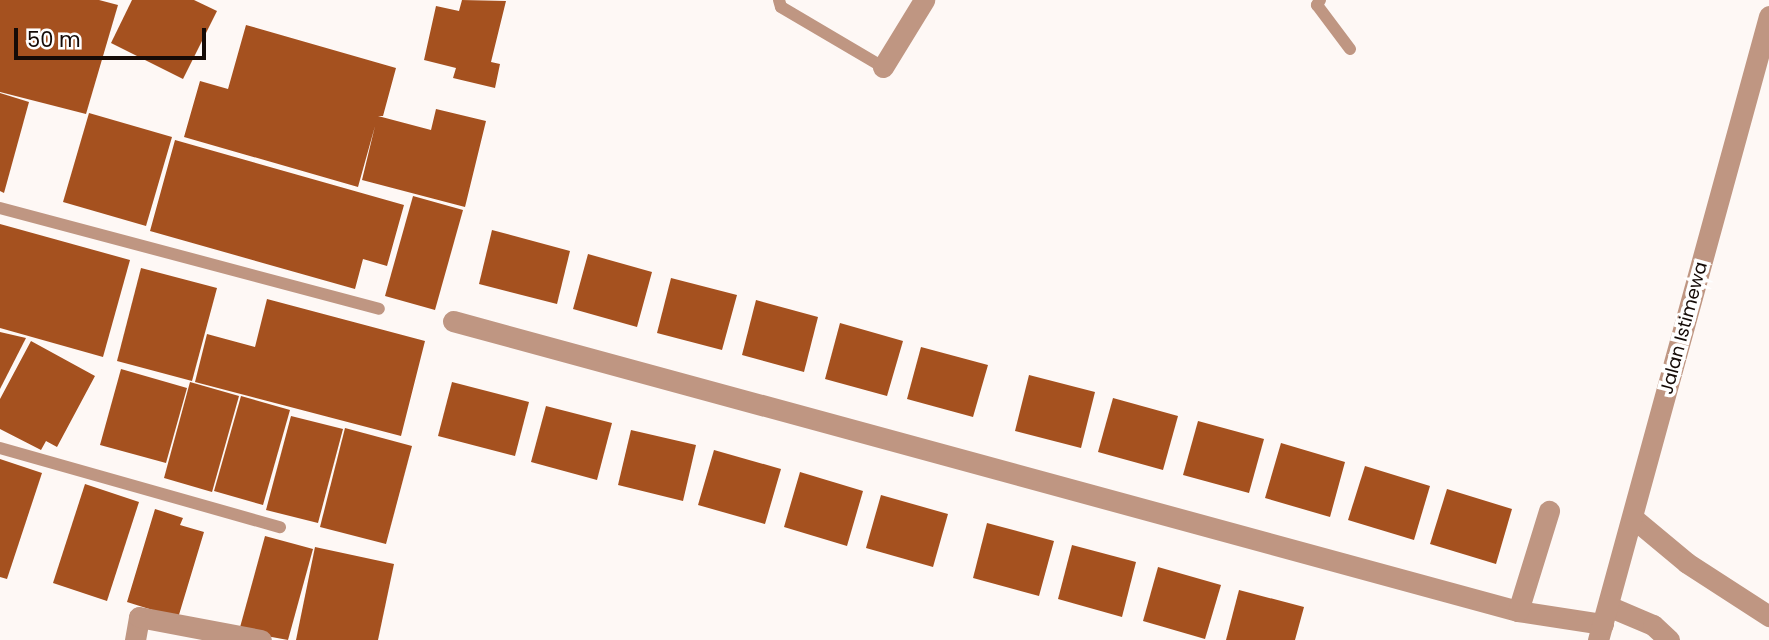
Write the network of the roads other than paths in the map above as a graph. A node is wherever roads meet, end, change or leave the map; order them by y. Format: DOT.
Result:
graph roads {
  1 [pos="779,0"];
  2 [pos="924,0"];
  3 [pos="1321,0"];
  4 [pos="1769,16"];
  5 [pos="1350,49"];
  6 [pos="883,67"];
  7 [pos="0,208"];
  8 [pos="379,309"];
  9 [pos="453,321"];
  10 [pos="0,447"];
  11 [pos="1549,511"];
  12 [pos="1633,518"];
  13 [pos="280,527"];
  14 [pos="1518,611"];
  15 [pos="1769,616"];
  16 [pos="1603,624"];
  17 [pos="135,640"];
  18 [pos="261,640"];
  19 [pos="1669,640"];
  1 -- 6 [label="lane"];
  2 -- 6 [label="street"];
  3 -- 5 [label="lane"];
  4 -- 12 [label="street, Jalan Istimewa"];
  7 -- 8 [label="lane"];
  9 -- 14 [label="street"];
  10 -- 13 [label="lane"];
  11 -- 14 [label="street"];
  12 -- 15 [label="street"];
  12 -- 16 [label="street, Jalan Istimewa"];
  14 -- 16 [label="street"];
  16 -- 19 [label="street"];
  17 -- 18 [label="street"];
}
